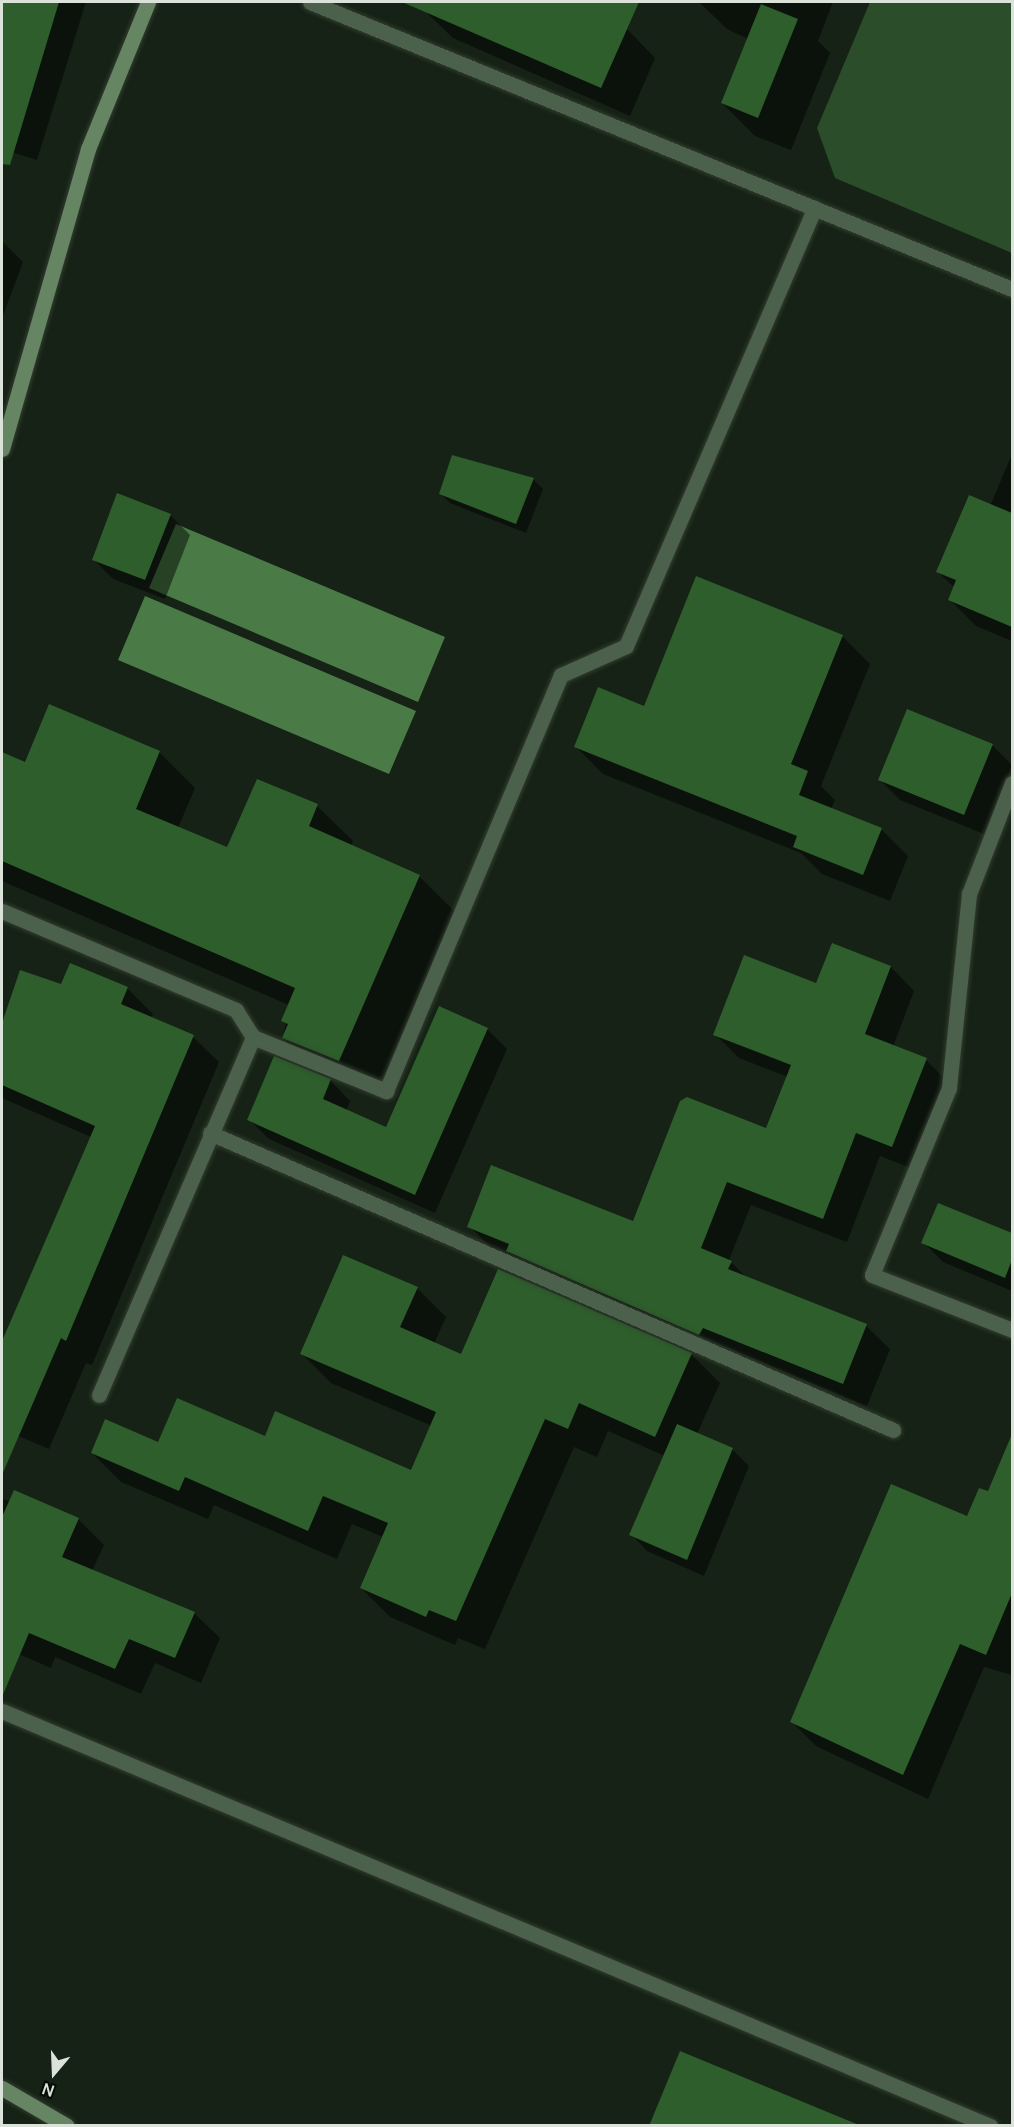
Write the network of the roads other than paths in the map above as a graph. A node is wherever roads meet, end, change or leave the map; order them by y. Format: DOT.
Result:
graph roads {
  1 [pos="148,2"];
  2 [pos="310,2"];
  3 [pos="815,208"];
  4 [pos="1012,289"];
  5 [pos="2,449"];
  6 [pos="1012,783"];
  7 [pos="2,911"];
  8 [pos="253,1037"];
  9 [pos="210,1133"];
  10 [pos="1012,1330"];
  11 [pos="99,1395"];
  12 [pos="893,1430"];
  13 [pos="2,1711"];
  14 [pos="2,2088"];
  15 [pos="67,2126"];
  16 [pos="990,2126"];
  1 -- 5 [label="street"];
  2 -- 3 [label="street"];
  3 -- 4 [label="street"];
  3 -- 8 [label="street"];
  6 -- 10 [label="street"];
  7 -- 8 [label="street"];
  8 -- 9 [label="street"];
  9 -- 11 [label="street"];
  9 -- 12 [label="street"];
  13 -- 16 [label="street"];
  14 -- 15 [label="street"];
}
